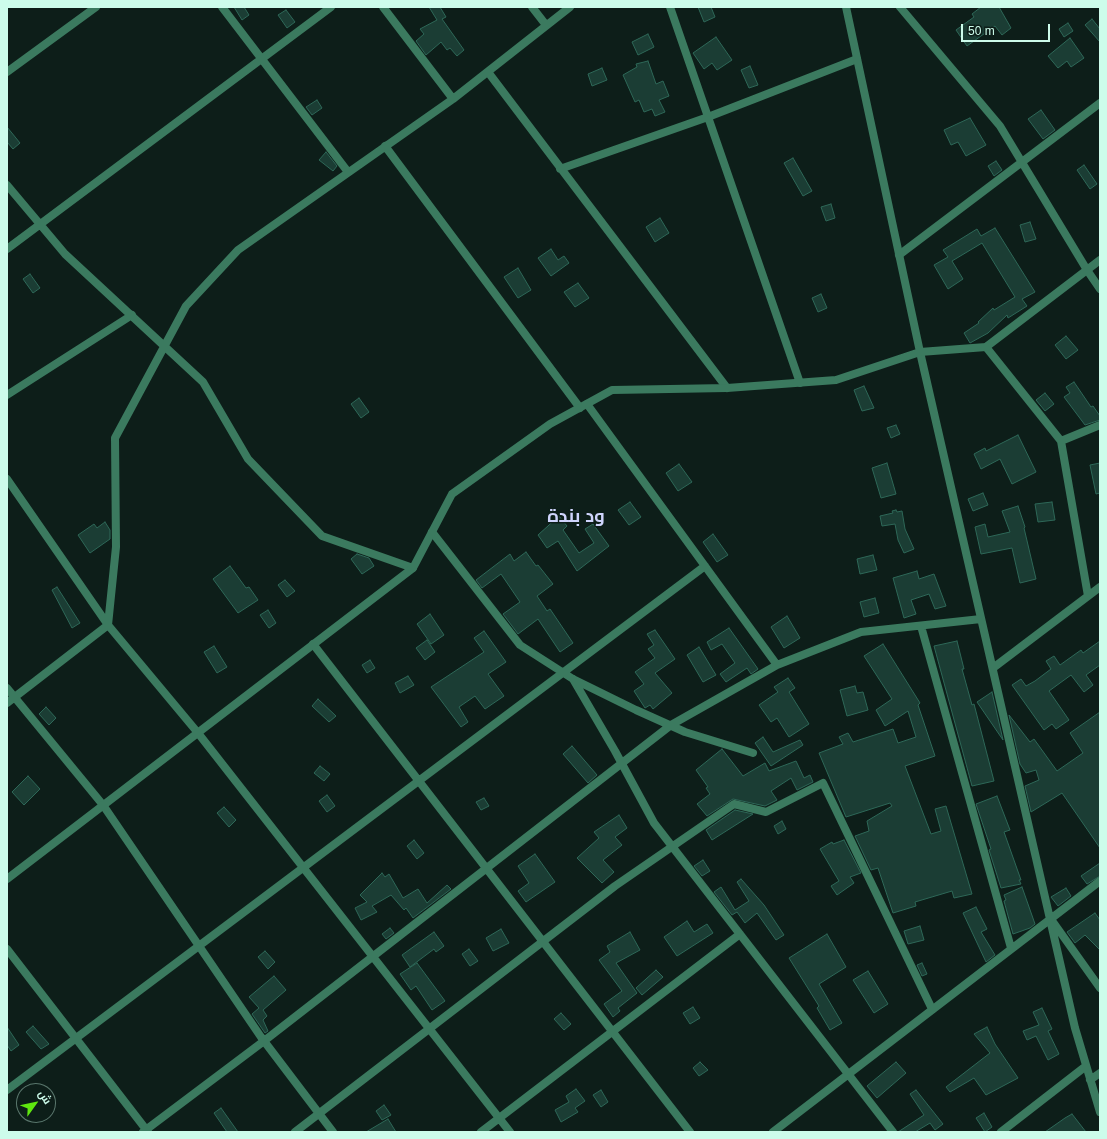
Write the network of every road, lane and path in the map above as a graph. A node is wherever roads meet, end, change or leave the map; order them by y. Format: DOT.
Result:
graph roads {
  1 [pos="96,7"];
  2 [pos="222,7"];
  3 [pos="331,7"];
  4 [pos="382,7"];
  5 [pos="532,7"];
  6 [pos="570,7"];
  7 [pos="670,7"];
  8 [pos="846,7"];
  9 [pos="900,7"];
  10 [pos="546,26"];
  11 [pos="262,59"];
  12 [pos="857,59"];
  13 [pos="7,72"];
  14 [pos="488,72"];
  15 [pos="453,99"];
  16 [pos="1100,103"];
  17 [pos="708,117"];
  18 [pos="386,146"];
  19 [pos="1022,162"];
  20 [pos="560,169"];
  21 [pos="348,172"];
  22 [pos="7,185"];
  23 [pos="40,225"];
  24 [pos="7,249"];
  25 [pos="899,255"];
  26 [pos="1100,260"];
  27 [pos="1087,270"];
  28 [pos="1100,289"];
  29 [pos="132,315"];
  30 [pos="165,345"];
  31 [pos="986,347"];
  32 [pos="920,352"];
  33 [pos="800,383"];
  34 [pos="727,388"];
  35 [pos="7,395"];
  36 [pos="584,406"];
  37 [pos="1100,425"];
  38 [pos="1061,441"];
  39 [pos="7,479"];
  40 [pos="432,532"];
  41 [pos="705,566"];
  42 [pos="413,568"];
  43 [pos="1100,587"];
  44 [pos="1088,596"];
  45 [pos="982,619"];
  46 [pos="108,625"];
  47 [pos="920,626"];
  48 [pos="313,644"];
  49 [pos="777,664"];
  50 [pos="993,668"];
  51 [pos="563,673"];
  52 [pos="573,679"];
  53 [pos="7,688"];
  54 [pos="14,697"];
  55 [pos="7,703"];
  56 [pos="671,725"];
  57 [pos="198,733"];
  58 [pos="753,753"];
  59 [pos="622,763"];
  60 [pos="419,781"];
  61 [pos="103,805"];
  62 [pos="672,847"];
  63 [pos="303,868"];
  64 [pos="486,868"];
  65 [pos="7,878"];
  66 [pos="1100,881"];
  67 [pos="1050,919"];
  68 [pos="740,934"];
  69 [pos="543,941"];
  70 [pos="199,946"];
  71 [pos="1011,948"];
  72 [pos="7,949"];
  73 [pos="372,957"];
  74 [pos="1100,988"];
  75 [pos="932,1010"];
  76 [pos="429,1028"];
  77 [pos="613,1031"];
  78 [pos="76,1038"];
  79 [pos="264,1041"];
  80 [pos="1086,1066"];
  81 [pos="1100,1073"];
  82 [pos="849,1074"];
  83 [pos="1090,1080"];
  84 [pos="7,1090"];
  85 [pos="1100,1112"];
  86 [pos="319,1114"];
  87 [pos="499,1118"];
  88 [pos="146,1131"];
  89 [pos="296,1132"];
  90 [pos="333,1132"];
  91 [pos="481,1132"];
  92 [pos="510,1132"];
  93 [pos="690,1132"];
  94 [pos="773,1132"];
  95 [pos="893,1132"];
  96 [pos="1000,1132"];
  1 -- 13 [label="street"];
  2 -- 11 [label="street"];
  3 -- 11 [label="street"];
  4 -- 15 [label="street"];
  5 -- 10 [label="street"];
  6 -- 10 [label="street"];
  7 -- 17 [label="street"];
  8 -- 12 [label="street"];
  9 -- 19 [label="street"];
  10 -- 14 [label="street"];
  11 -- 21 [label="street"];
  11 -- 23 [label="street"];
  12 -- 17 [label="street"];
  12 -- 25 [label="street"];
  14 -- 15 [label="street"];
  14 -- 20 [label="street"];
  15 -- 18 [label="street"];
  16 -- 19 [label="street"];
  17 -- 20 [label="street"];
  17 -- 33 [label="street"];
  18 -- 21 [label="street"];
  18 -- 36 [label="street"];
  19 -- 25 [label="street"];
  19 -- 27 [label="street"];
  20 -- 34 [label="street"];
  21 -- 30 [label="street"];
  22 -- 23 [label="street"];
  23 -- 24 [label="street"];
  23 -- 29 [label="street"];
  25 -- 32 [label="street"];
  26 -- 27 [label="street"];
  27 -- 28 [label="street"];
  27 -- 31 [label="street"];
  29 -- 30 [label="street"];
  29 -- 35 [label="street"];
  30 -- 42 [label="street"];
  30 -- 46 [label="street"];
  31 -- 32 [label="street"];
  31 -- 38 [label="street"];
  32 -- 33 [label="street"];
  32 -- 45 [label="street"];
  33 -- 34 [label="street"];
  34 -- 36 [label="street"];
  36 -- 40 [label="street"];
  36 -- 41 [label="street"];
  37 -- 38 [label="street"];
  38 -- 44 [label="street"];
  39 -- 46 [label="street"];
  40 -- 42 [label="street"];
  40 -- 51 [label="street"];
  41 -- 49 [label="street"];
  41 -- 51 [label="street"];
  42 -- 48 [label="street"];
  43 -- 44 [label="street"];
  44 -- 50 [label="street"];
  45 -- 47 [label="street"];
  45 -- 50 [label="street"];
  46 -- 54 [label="street"];
  46 -- 57 [label="street"];
  47 -- 49 [label="street"];
  47 -- 71 [label="street"];
  48 -- 57 [label="street"];
  48 -- 60 [label="street"];
  49 -- 56 [label="street"];
  50 -- 67 [label="street"];
  51 -- 52 [label="street"];
  51 -- 60 [label="street"];
  52 -- 56 [label="street"];
  52 -- 59 [label="street"];
  53 -- 54 [label="street"];
  54 -- 55 [label="street"];
  54 -- 61 [label="street"];
  56 -- 58 [label="street"];
  56 -- 59 [label="street"];
  57 -- 61 [label="street"];
  57 -- 63 [label="street"];
  59 -- 62 [label="street"];
  59 -- 64 [label="street"];
  60 -- 63 [label="street"];
  60 -- 64 [label="street"];
  61 -- 65 [label="street"];
  61 -- 70 [label="street"];
  62 -- 68 [label="street"];
  62 -- 69 [label="street"];
  62 -- 75 [label="street"];
  63 -- 70 [label="street"];
  63 -- 73 [label="street"];
  64 -- 69 [label="street"];
  64 -- 73 [label="street"];
  66 -- 67 [label="street"];
  67 -- 71 [label="street"];
  67 -- 74 [label="street"];
  67 -- 80 [label="street"];
  68 -- 77 [label="street"];
  68 -- 82 [label="street"];
  69 -- 76 [label="street"];
  69 -- 77 [label="street"];
  70 -- 78 [label="street"];
  70 -- 79 [label="street"];
  71 -- 75 [label="street"];
  72 -- 78 [label="street"];
  73 -- 76 [label="street"];
  73 -- 79 [label="street"];
  75 -- 82 [label="street"];
  76 -- 86 [label="street"];
  76 -- 87 [label="street"];
  77 -- 87 [label="street"];
  77 -- 93 [label="street"];
  78 -- 84 [label="street"];
  78 -- 88 [label="street"];
  79 -- 86 [label="street"];
  79 -- 88 [label="street"];
  80 -- 83 [label="street"];
  80 -- 96 [label="street"];
  81 -- 83 [label="street"];
  82 -- 94 [label="street"];
  82 -- 95 [label="street"];
  83 -- 85 [label="street"];
  86 -- 89 [label="street"];
  86 -- 90 [label="street"];
  87 -- 91 [label="street"];
  87 -- 92 [label="street"];
}
